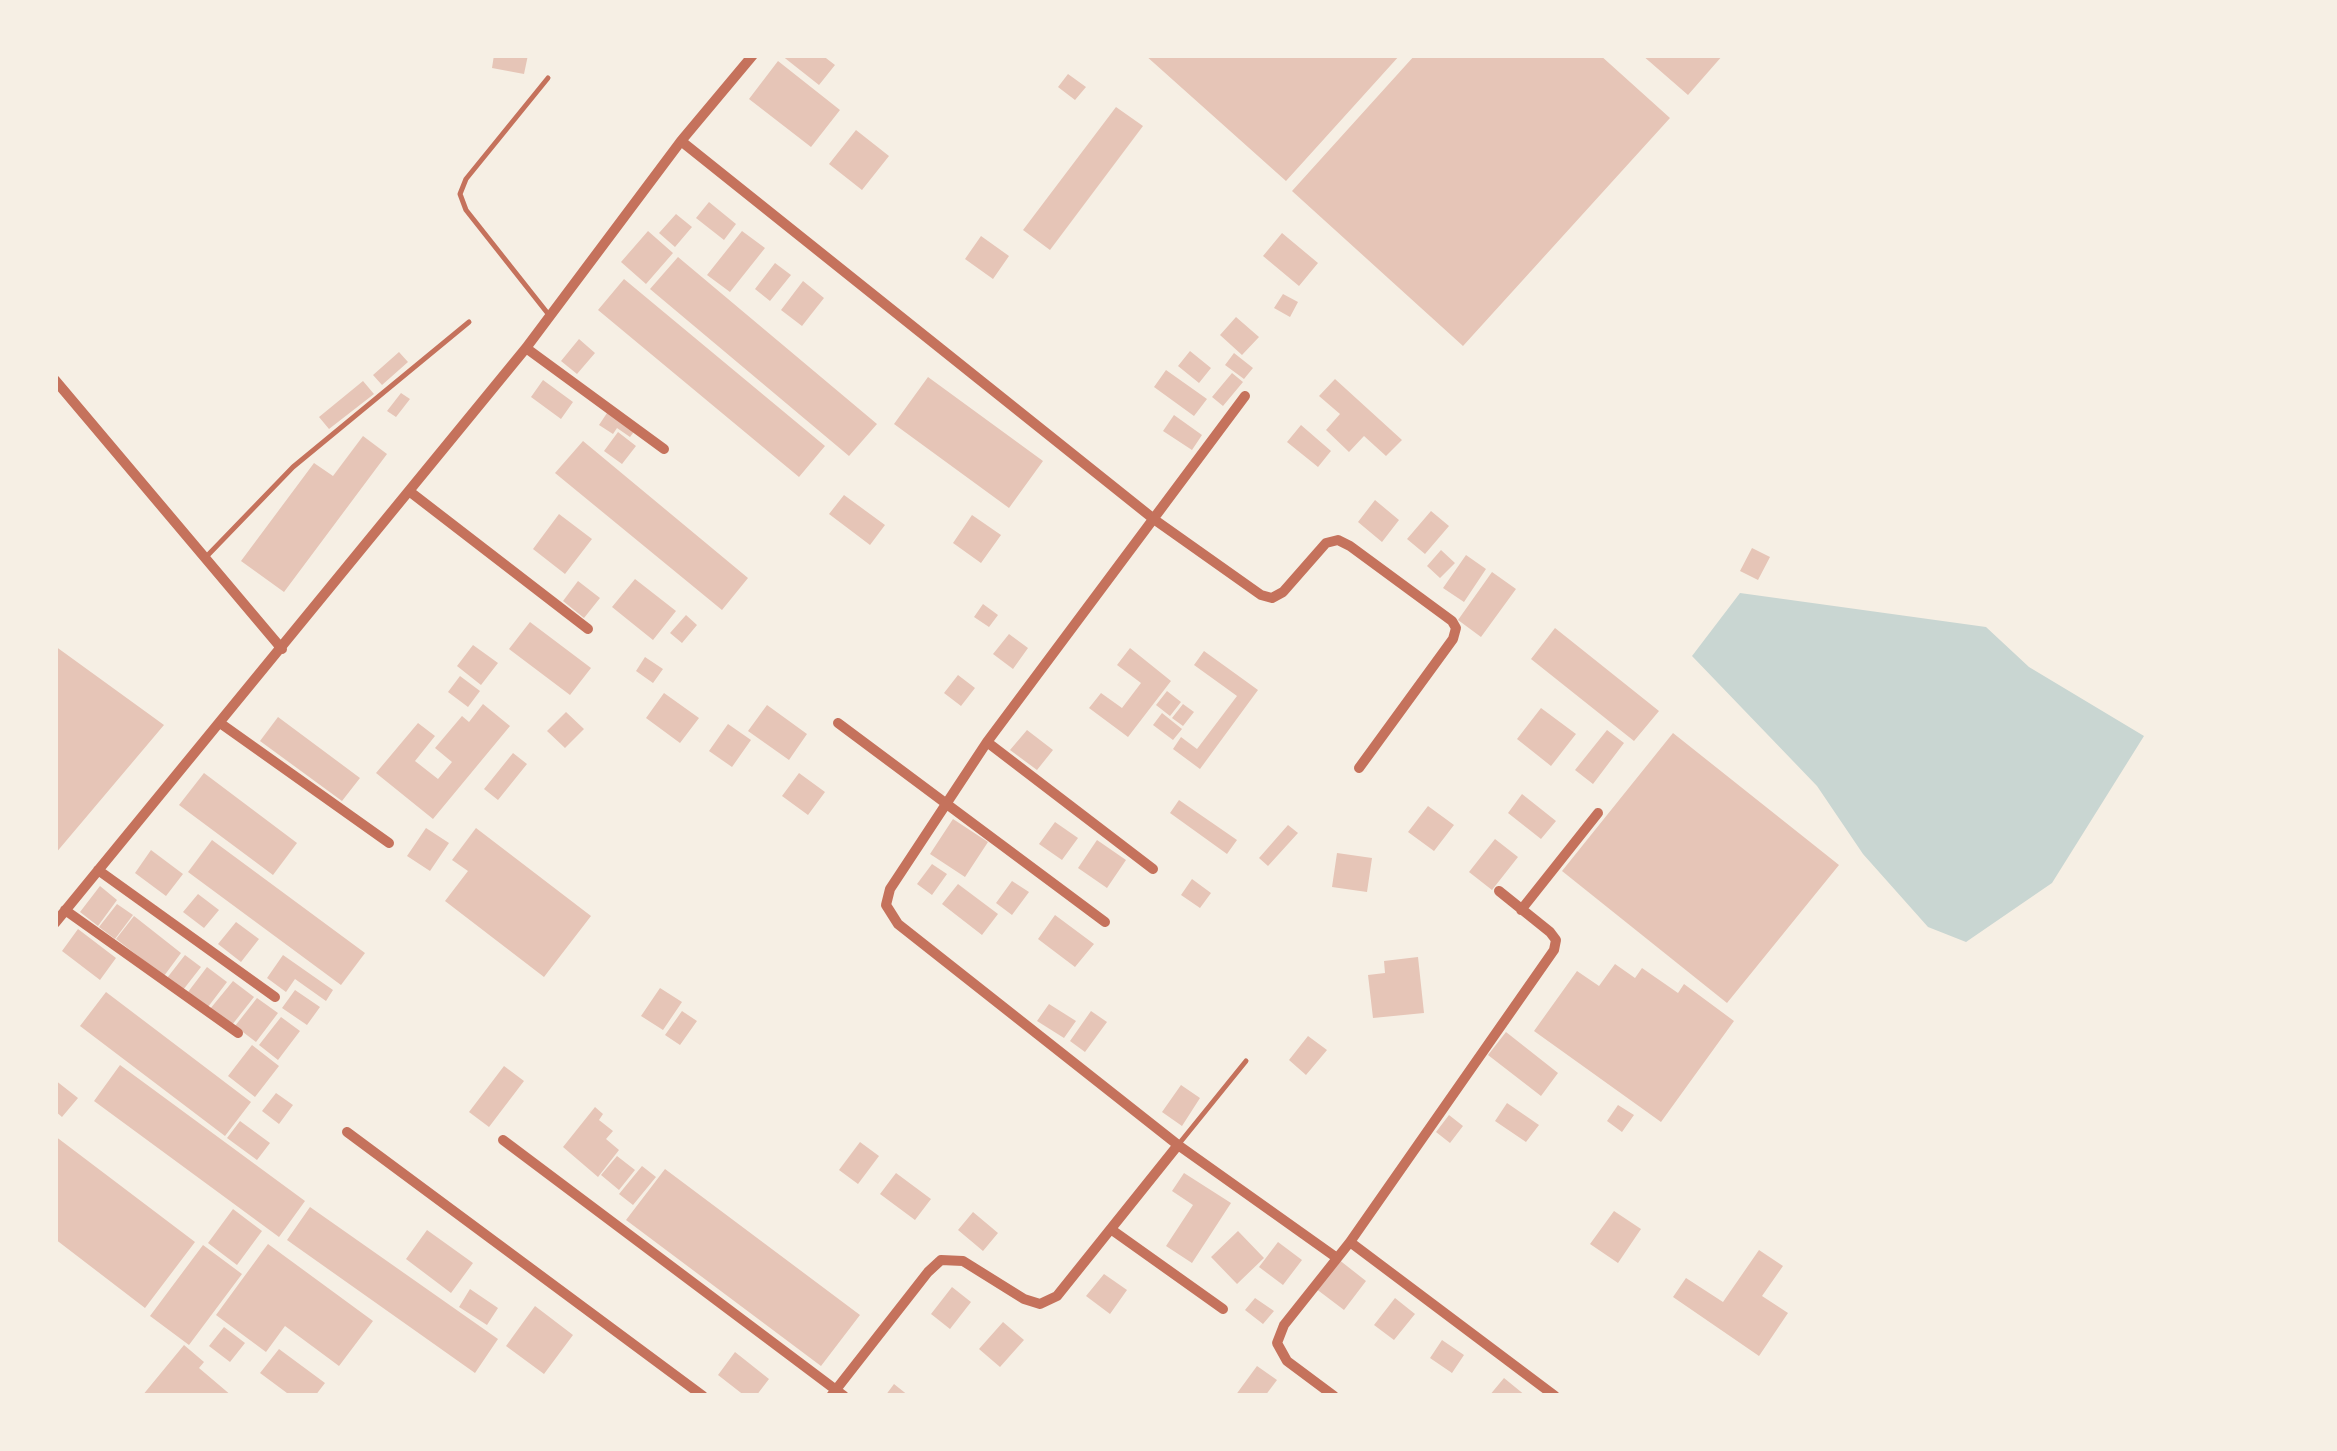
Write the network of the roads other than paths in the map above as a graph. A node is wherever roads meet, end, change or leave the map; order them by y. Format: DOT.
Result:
graph roads {
  1 [pos="753,55"];
  2 [pos="548,78"];
  3 [pos="681,141"];
  4 [pos="549,316"];
  5 [pos="469,322"];
  6 [pos="526,348"];
  7 [pos="55,380"];
  8 [pos="1245,396"];
  9 [pos="664,449"];
  10 [pos="408,491"];
  11 [pos="1155,520"];
  12 [pos="204,558"];
  13 [pos="588,630"];
  14 [pos="282,648"];
  15 [pos="220,723"];
  16 [pos="838,723"];
  17 [pos="988,742"];
  18 [pos="1359,768"];
  19 [pos="945,804"];
  20 [pos="1598,812"];
  21 [pos="389,843"];
  22 [pos="1153,869"];
  23 [pos="98,870"];
  24 [pos="1499,891"];
  25 [pos="65,910"];
  26 [pos="1520,910"];
  27 [pos="1106,922"];
  28 [pos="55,923"];
  29 [pos="274,997"];
  30 [pos="238,1033"];
  31 [pos="1246,1061"];
  32 [pos="347,1132"];
  33 [pos="503,1140"];
  34 [pos="1178,1144"];
  35 [pos="1112,1230"];
  36 [pos="1350,1242"];
  37 [pos="1337,1258"];
  38 [pos="1223,1309"];
  39 [pos="837,1394"];
  40 [pos="702,1396"];
  41 [pos="1334,1396"];
  42 [pos="1556,1396"];
  1 -- 3 [label="street"];
  2 -- 4 [label="lane"];
  3 -- 4 [label="street"];
  3 -- 11 [label="street"];
  4 -- 6 [label="street"];
  5 -- 12 [label="lane"];
  6 -- 9 [label="street"];
  6 -- 10 [label="street"];
  7 -- 12 [label="street"];
  8 -- 11 [label="street"];
  10 -- 13 [label="street"];
  10 -- 14 [label="street"];
  11 -- 17 [label="street"];
  11 -- 18 [label="street"];
  12 -- 14 [label="street"];
  14 -- 15 [label="street"];
  15 -- 21 [label="street"];
  15 -- 23 [label="street"];
  16 -- 19 [label="street"];
  17 -- 19 [label="street"];
  17 -- 22 [label="street"];
  19 -- 27 [label="street"];
  19 -- 34 [label="street"];
  20 -- 26 [label="street"];
  23 -- 25 [label="street"];
  23 -- 29 [label="street"];
  24 -- 26 [label="street"];
  25 -- 28 [label="street"];
  25 -- 30 [label="street"];
  26 -- 36 [label="street"];
  31 -- 34 [label="lane"];
  32 -- 40 [label="street"];
  33 -- 39 [label="street"];
  34 -- 35 [label="street"];
  34 -- 37 [label="street"];
  35 -- 38 [label="street"];
  35 -- 39 [label="street"];
  36 -- 37 [label="street"];
  36 -- 42 [label="street"];
  37 -- 41 [label="street"];
}
